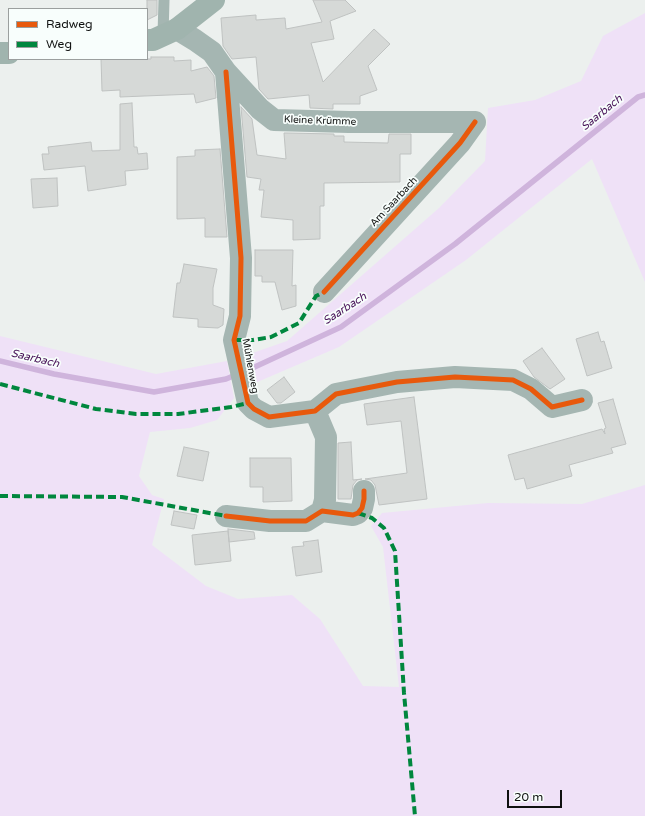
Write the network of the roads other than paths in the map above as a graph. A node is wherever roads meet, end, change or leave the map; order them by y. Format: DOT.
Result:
graph roads {
  1 [pos="164,0"];
  2 [pos="214,0"];
  3 [pos="162,35"];
  4 [pos="226,72"];
  5 [pos="475,122"];
  6 [pos="324,292"];
  7 [pos="582,400"];
  8 [pos="314,411"];
  9 [pos="364,491"];
  10 [pos="322,511"];
  11 [pos="226,516"];
  1 -- 3 [label="lane"];
  2 -- 3 [label="main road"];
  3 -- 4 [label="street, Kleine Krümme"];
  4 -- 5 [label="street, Kleine Krümme"];
  4 -- 8 [label="street, Mühlenweg"];
  5 -- 6 [label="street, Am Saarbach"];
  7 -- 8 [label="street, Mühlenweg"];
  8 -- 10 [label="street"];
  9 -- 10 [label="street"];
  10 -- 11 [label="street"];
}
